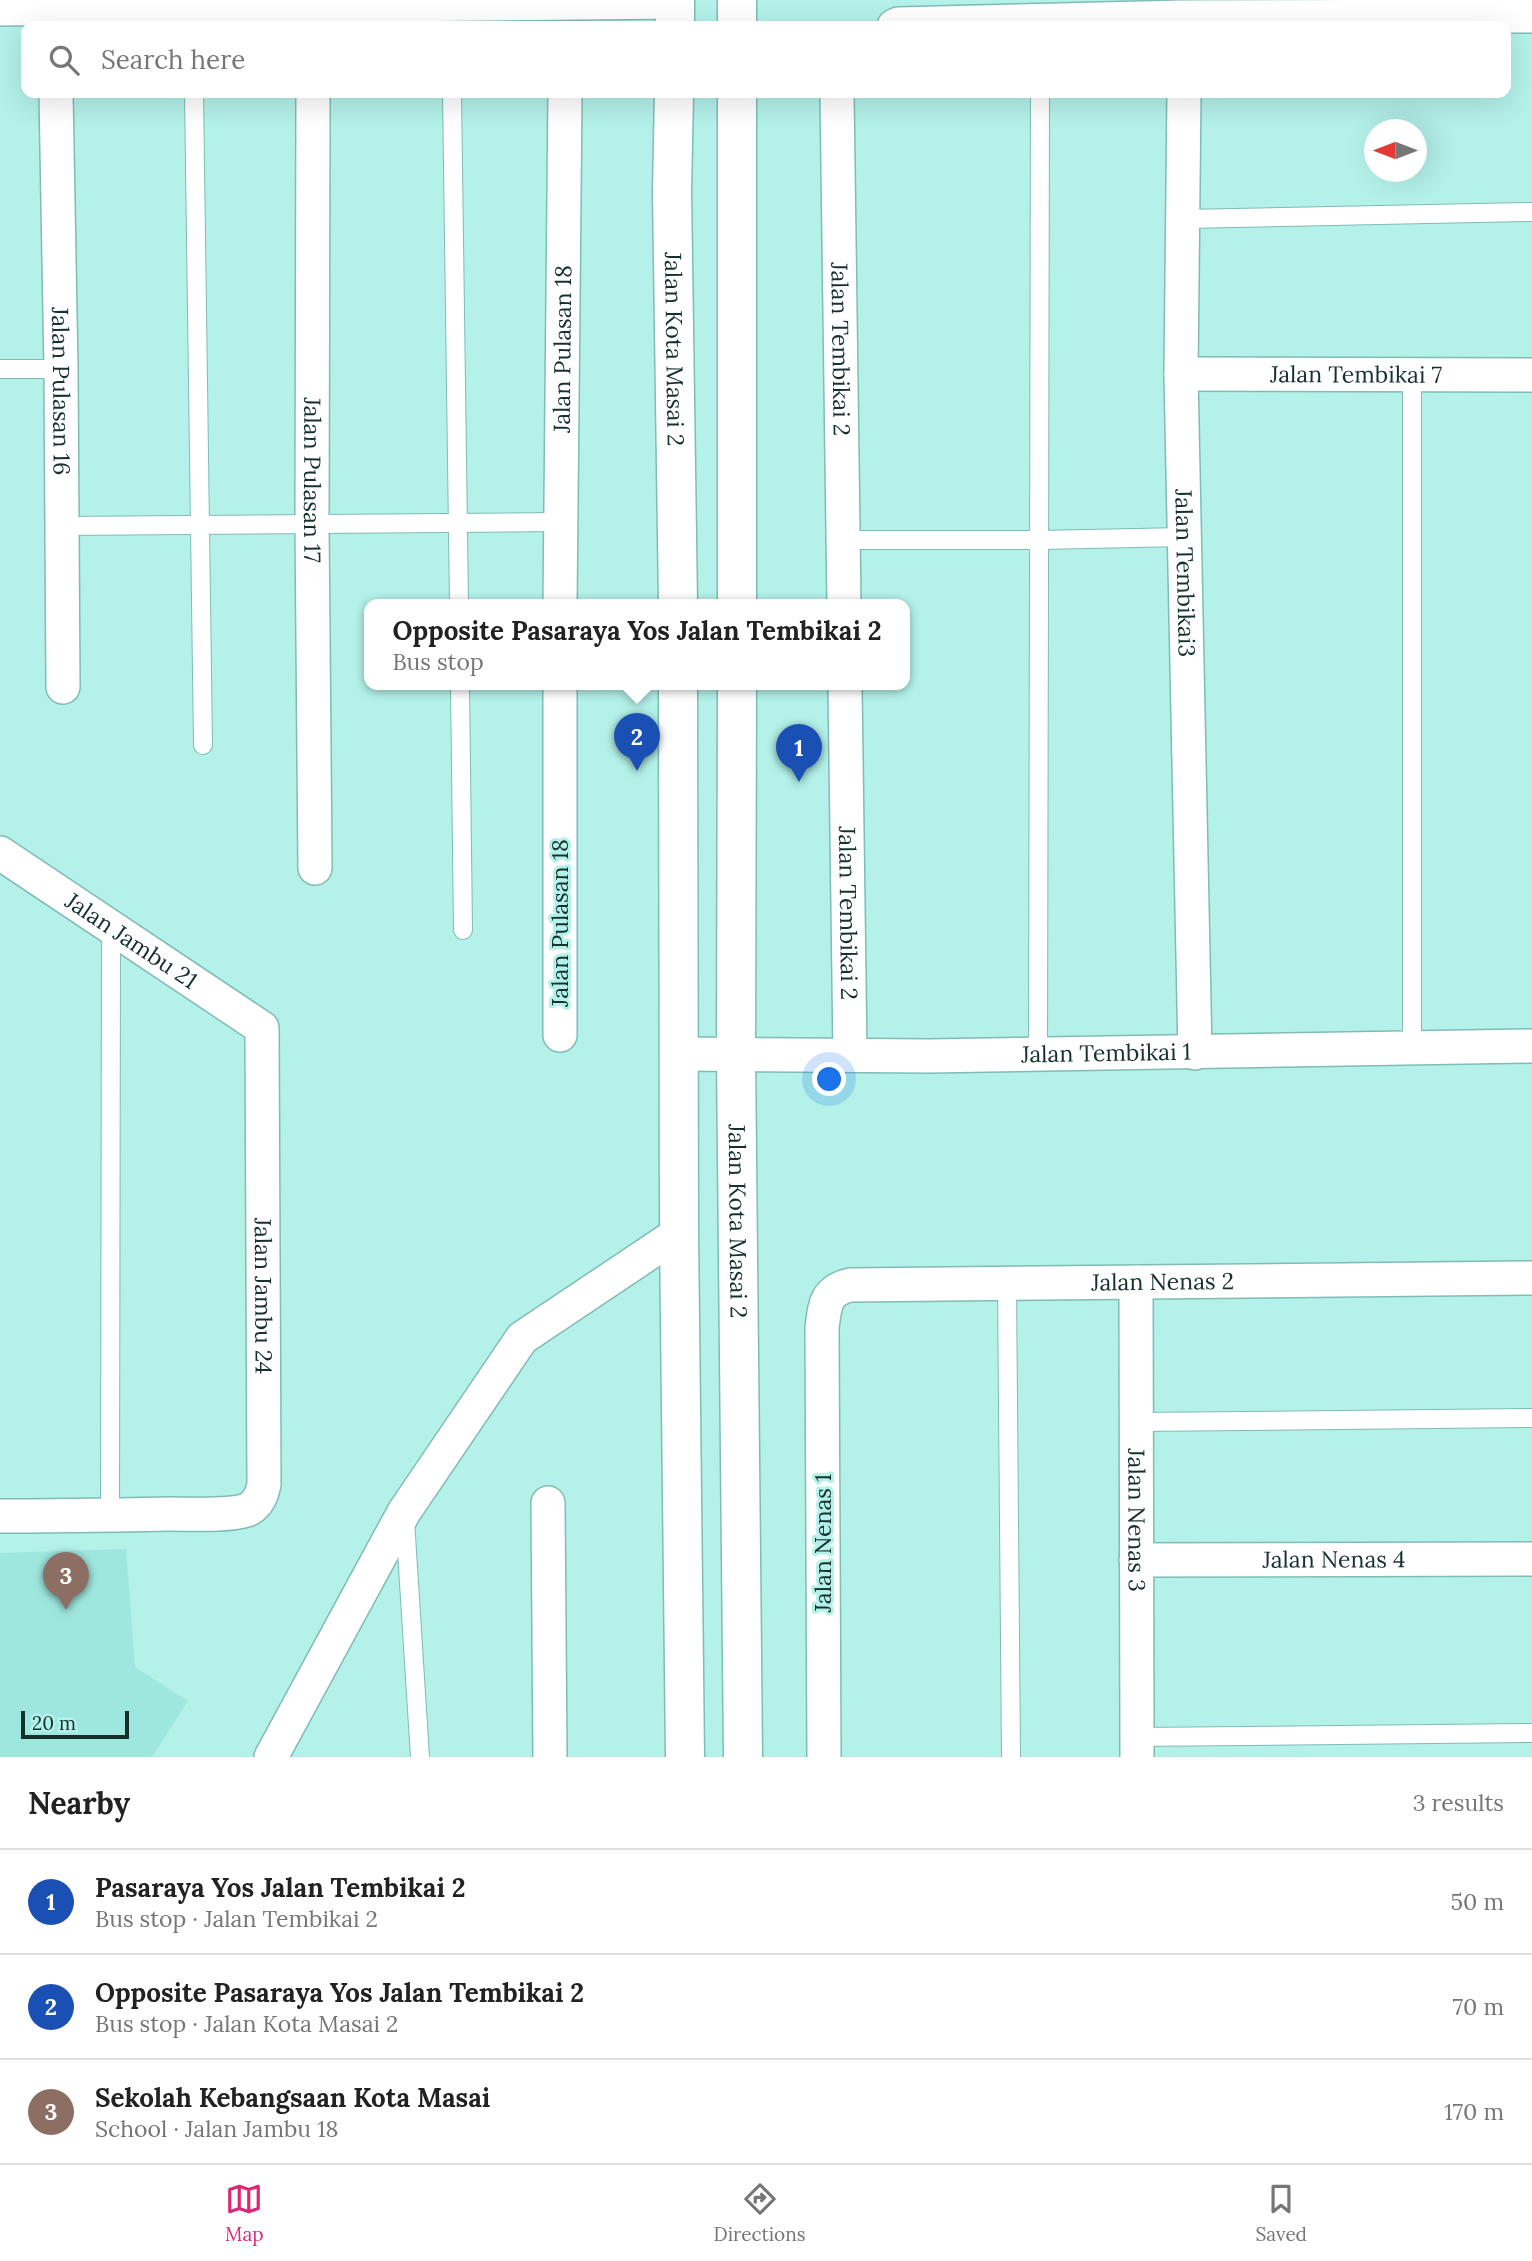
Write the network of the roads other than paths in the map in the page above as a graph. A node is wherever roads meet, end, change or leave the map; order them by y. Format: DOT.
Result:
graph roads {
  1 [pos="737,0"];
  2 [pos="0,9"];
  3 [pos="675,9"];
  4 [pos="451,10"];
  5 [pos="566,10"];
  6 [pos="193,11"];
  7 [pos="313,11"];
  8 [pos="55,12"];
  9 [pos="1185,15"];
  10 [pos="1532,16"];
  11 [pos="737,21"];
  12 [pos="1089,21"];
  13 [pos="56,98"];
  14 [pos="194,98"];
  15 [pos="313,98"];
  16 [pos="453,98"];
  17 [pos="565,98"];
  18 [pos="674,98"];
  19 [pos="737,98"];
  20 [pos="837,98"];
  21 [pos="1040,98"];
  22 [pos="1184,98"];
  23 [pos="1532,212"];
  24 [pos="1182,219"];
  25 [pos="0,369"];
  26 [pos="61,369"];
  27 [pos="1181,374"];
  28 [pos="1412,375"];
  29 [pos="1532,375"];
  30 [pos="560,522"];
  31 [pos="458,523"];
  32 [pos="200,524"];
  33 [pos="312,524"];
  34 [pos="62,526"];
  35 [pos="1184,537"];
  36 [pos="843,540"];
  37 [pos="1039,540"];
  38 [pos="678,594"];
  39 [pos="737,594"];
  40 [pos="459,599"];
  41 [pos="560,599"];
  42 [pos="844,599"];
  43 [pos="63,687"];
  44 [pos="460,690"];
  45 [pos="560,690"];
  46 [pos="678,690"];
  47 [pos="737,690"];
  48 [pos="845,690"];
  49 [pos="203,745"];
  50 [pos="0,853"];
  51 [pos="315,868"];
  52 [pos="111,927"];
  53 [pos="463,930"];
  54 [pos="262,1028"];
  55 [pos="560,1035"];
  56 [pos="1532,1046"];
  57 [pos="1412,1049"];
  58 [pos="1195,1053"];
  59 [pos="679,1054"];
  60 [pos="736,1054"];
  61 [pos="850,1054"];
  62 [pos="1038,1055"];
  63 [pos="679,1233"];
  64 [pos="1532,1278"];
  65 [pos="1136,1282"];
  66 [pos="1007,1284"];
  67 [pos="822,1328"];
  68 [pos="1532,1418"];
  69 [pos="1136,1422"];
  70 [pos="548,1503"];
  71 [pos="404,1512"];
  72 [pos="110,1515"];
  73 [pos="0,1516"];
  74 [pos="1532,1559"];
  75 [pos="1136,1560"];
  76 [pos="1532,1732"];
  77 [pos="1137,1747"];
  78 [pos="271,1757"];
  79 [pos="420,1757"];
  80 [pos="550,1757"];
  81 [pos="685,1757"];
  82 [pos="743,1757"];
  83 [pos="824,1757"];
  84 [pos="1011,1757"];
  1 -- 11 [label="main road"];
  2 -- 8 [label="street"];
  3 -- 5 [label="street"];
  4 -- 5 [label="street"];
  4 -- 7 [label="street"];
  6 -- 7 [label="street"];
  6 -- 8 [label="street"];
  9 -- 10 [label="street"];
  9 -- 12 [label="street"];
  13 -- 26 [label="street, Jalan Pulasan 16"];
  14 -- 32 [label="lane"];
  15 -- 33 [label="street, Jalan Pulasan 17"];
  16 -- 31 [label="lane"];
  17 -- 30 [label="street, Jalan Pulasan 18"];
  18 -- 38 [label="main road, Jalan Kota Masai 2"];
  19 -- 39 [label="main road"];
  20 -- 36 [label="street, Jalan Tembikai 2"];
  21 -- 37 [label="lane"];
  22 -- 24 [label="street, Jalan Tembikai3"];
  23 -- 24 [label="lane"];
  24 -- 27 [label="street, Jalan Tembikai3"];
  25 -- 26 [label="lane"];
  26 -- 34 [label="street, Jalan Pulasan 16"];
  27 -- 28 [label="street, Jalan Tembikai 7"];
  27 -- 35 [label="street, Jalan Tembikai3"];
  28 -- 29 [label="street, Jalan Tembikai 7"];
  28 -- 57 [label="lane"];
  30 -- 31 [label="lane"];
  30 -- 41 [label="street, Jalan Pulasan 18"];
  31 -- 33 [label="lane"];
  31 -- 40 [label="lane"];
  32 -- 33 [label="lane"];
  32 -- 34 [label="lane"];
  32 -- 49 [label="lane"];
  33 -- 51 [label="street, Jalan Pulasan 17"];
  34 -- 43 [label="street, Jalan Pulasan 16"];
  35 -- 37 [label="lane"];
  35 -- 58 [label="street, Jalan Tembikai3"];
  36 -- 37 [label="lane"];
  36 -- 42 [label="street, Jalan Tembikai 2"];
  37 -- 62 [label="lane"];
  38 -- 39 [label="main road"];
  44 -- 53 [label="lane"];
  45 -- 55 [label="street, Jalan Pulasan 18"];
  46 -- 59 [label="main road"];
  47 -- 60 [label="main road, Jalan Kota Masai 2"];
  48 -- 61 [label="street, Jalan Tembikai 2"];
  50 -- 52 [label="street, Jalan Jambu 21"];
  52 -- 54 [label="street, Jalan Jambu 21"];
  52 -- 72 [label="lane"];
  54 -- 72 [label="street, Jalan Jambu 24"];
  56 -- 57 [label="street, Jalan Tembikai 1"];
  57 -- 58 [label="street, Jalan Tembikai 1"];
  58 -- 62 [label="street, Jalan Tembikai 1"];
  59 -- 60 [label="street, Jalan Tembikai 1"];
  59 -- 63 [label="main road"];
  60 -- 61 [label="street, Jalan Tembikai 1"];
  60 -- 82 [label="main road, Jalan Kota Masai 2"];
  61 -- 62 [label="street, Jalan Tembikai 1"];
  63 -- 71 [label="street"];
  63 -- 81 [label="main road"];
  64 -- 65 [label="street, Jalan Nenas 2"];
  65 -- 66 [label="street, Jalan Nenas 2"];
  65 -- 69 [label="street, Jalan Nenas 3"];
  66 -- 67 [label="street, Jalan Nenas 2"];
  66 -- 84 [label="lane"];
  67 -- 83 [label="street, Jalan Nenas 1"];
  68 -- 69 [label="lane"];
  69 -- 75 [label="street, Jalan Nenas 3"];
  70 -- 80 [label="street"];
  71 -- 78 [label="street"];
  71 -- 79 [label="lane"];
  72 -- 73 [label="street"];
  74 -- 75 [label="street, Jalan Nenas 4"];
  75 -- 77 [label="street, Jalan Nenas 3"];
  76 -- 77 [label="lane"];
}
